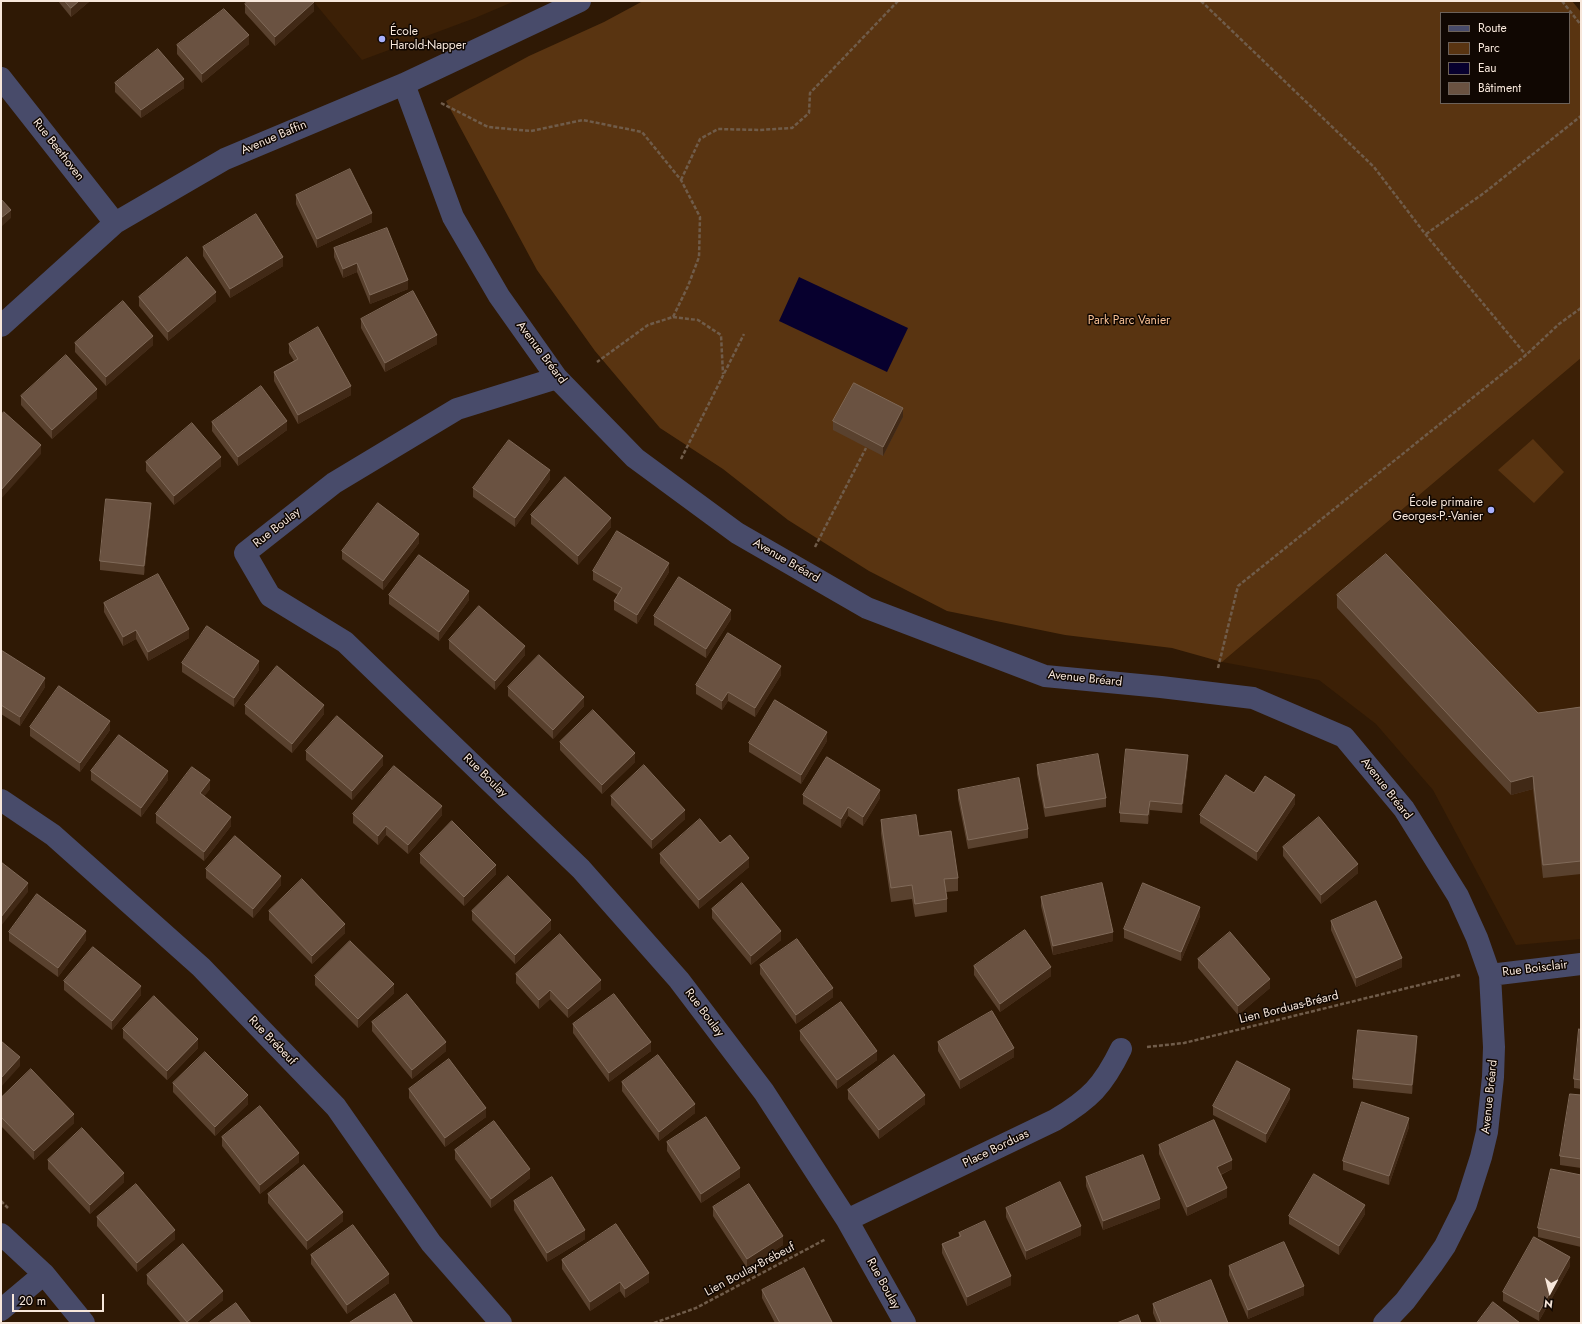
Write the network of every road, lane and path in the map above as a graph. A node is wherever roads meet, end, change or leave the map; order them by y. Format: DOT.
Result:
graph roads {
  1 [pos="580,1"];
  2 [pos="898,1"];
  3 [pos="1201,1"];
  4 [pos="1562,1"];
  5 [pos="1581,25"];
  6 [pos="1,78"];
  7 [pos="404,84"];
  8 [pos="440,102"];
  9 [pos="1581,116"];
  10 [pos="681,180"];
  11 [pos="115,223"];
  12 [pos="1426,235"];
  13 [pos="1581,308"];
  14 [pos="672,317"];
  15 [pos="1,326"];
  16 [pos="744,334"];
  17 [pos="1526,355"];
  18 [pos="597,362"];
  19 [pos="723,374"];
  20 [pos="557,378"];
  21 [pos="866,448"];
  22 [pos="669,483"];
  23 [pos="803,571"];
  24 [pos="1212,693"];
  25 [pos="1,800"];
  26 [pos="1581,964"];
  27 [pos="1490,975"];
  28 [pos="1460,976"];
  29 [pos="1120,1049"];
  30 [pos="847,1220"];
  31 [pos="1,1234"];
  32 [pos="44,1274"];
  33 [pos="1,1310"];
  34 [pos="84,1323"];
  35 [pos="501,1323"];
  36 [pos="654,1323"];
  37 [pos="905,1323"];
  38 [pos="1384,1323"];
  1 -- 7 [label="street, Avenue Baffin"];
  2 -- 10 [label="path"];
  3 -- 12 [label="path"];
  4 -- 5 [label="path"];
  6 -- 11 [label="street, Rue Beethoven"];
  7 -- 11 [label="street, Avenue Baffin"];
  7 -- 20 [label="street, Avenue Bréard"];
  8 -- 10 [label="path"];
  9 -- 12 [label="path"];
  10 -- 14 [label="path"];
  11 -- 15 [label="street, Avenue Baffin"];
  12 -- 17 [label="path"];
  13 -- 17 [label="path"];
  14 -- 18 [label="path"];
  14 -- 19 [label="path"];
  16 -- 19 [label="path"];
  17 -- 24 [label="path"];
  19 -- 22 [label="path"];
  20 -- 22 [label="street, Avenue Bréard"];
  20 -- 30 [label="street, Rue Boulay"];
  21 -- 23 [label="path"];
  22 -- 23 [label="street, Avenue Bréard"];
  23 -- 24 [label="street, Avenue Bréard"];
  24 -- 27 [label="street, Avenue Bréard"];
  25 -- 35 [label="street, Rue Brébeuf"];
  26 -- 27 [label="street, Rue Boisclair"];
  27 -- 38 [label="street, Avenue Bréard"];
  28 -- 29 [label="path, Lien Borduas-Bréard"];
  29 -- 30 [label="street, Place Borduas"];
  30 -- 36 [label="path, Lien Boulay-Brébeuf"];
  30 -- 37 [label="street, Rue Boulay"];
  31 -- 32 [label="street"];
  32 -- 33 [label="street"];
  32 -- 34 [label="street"];
}
